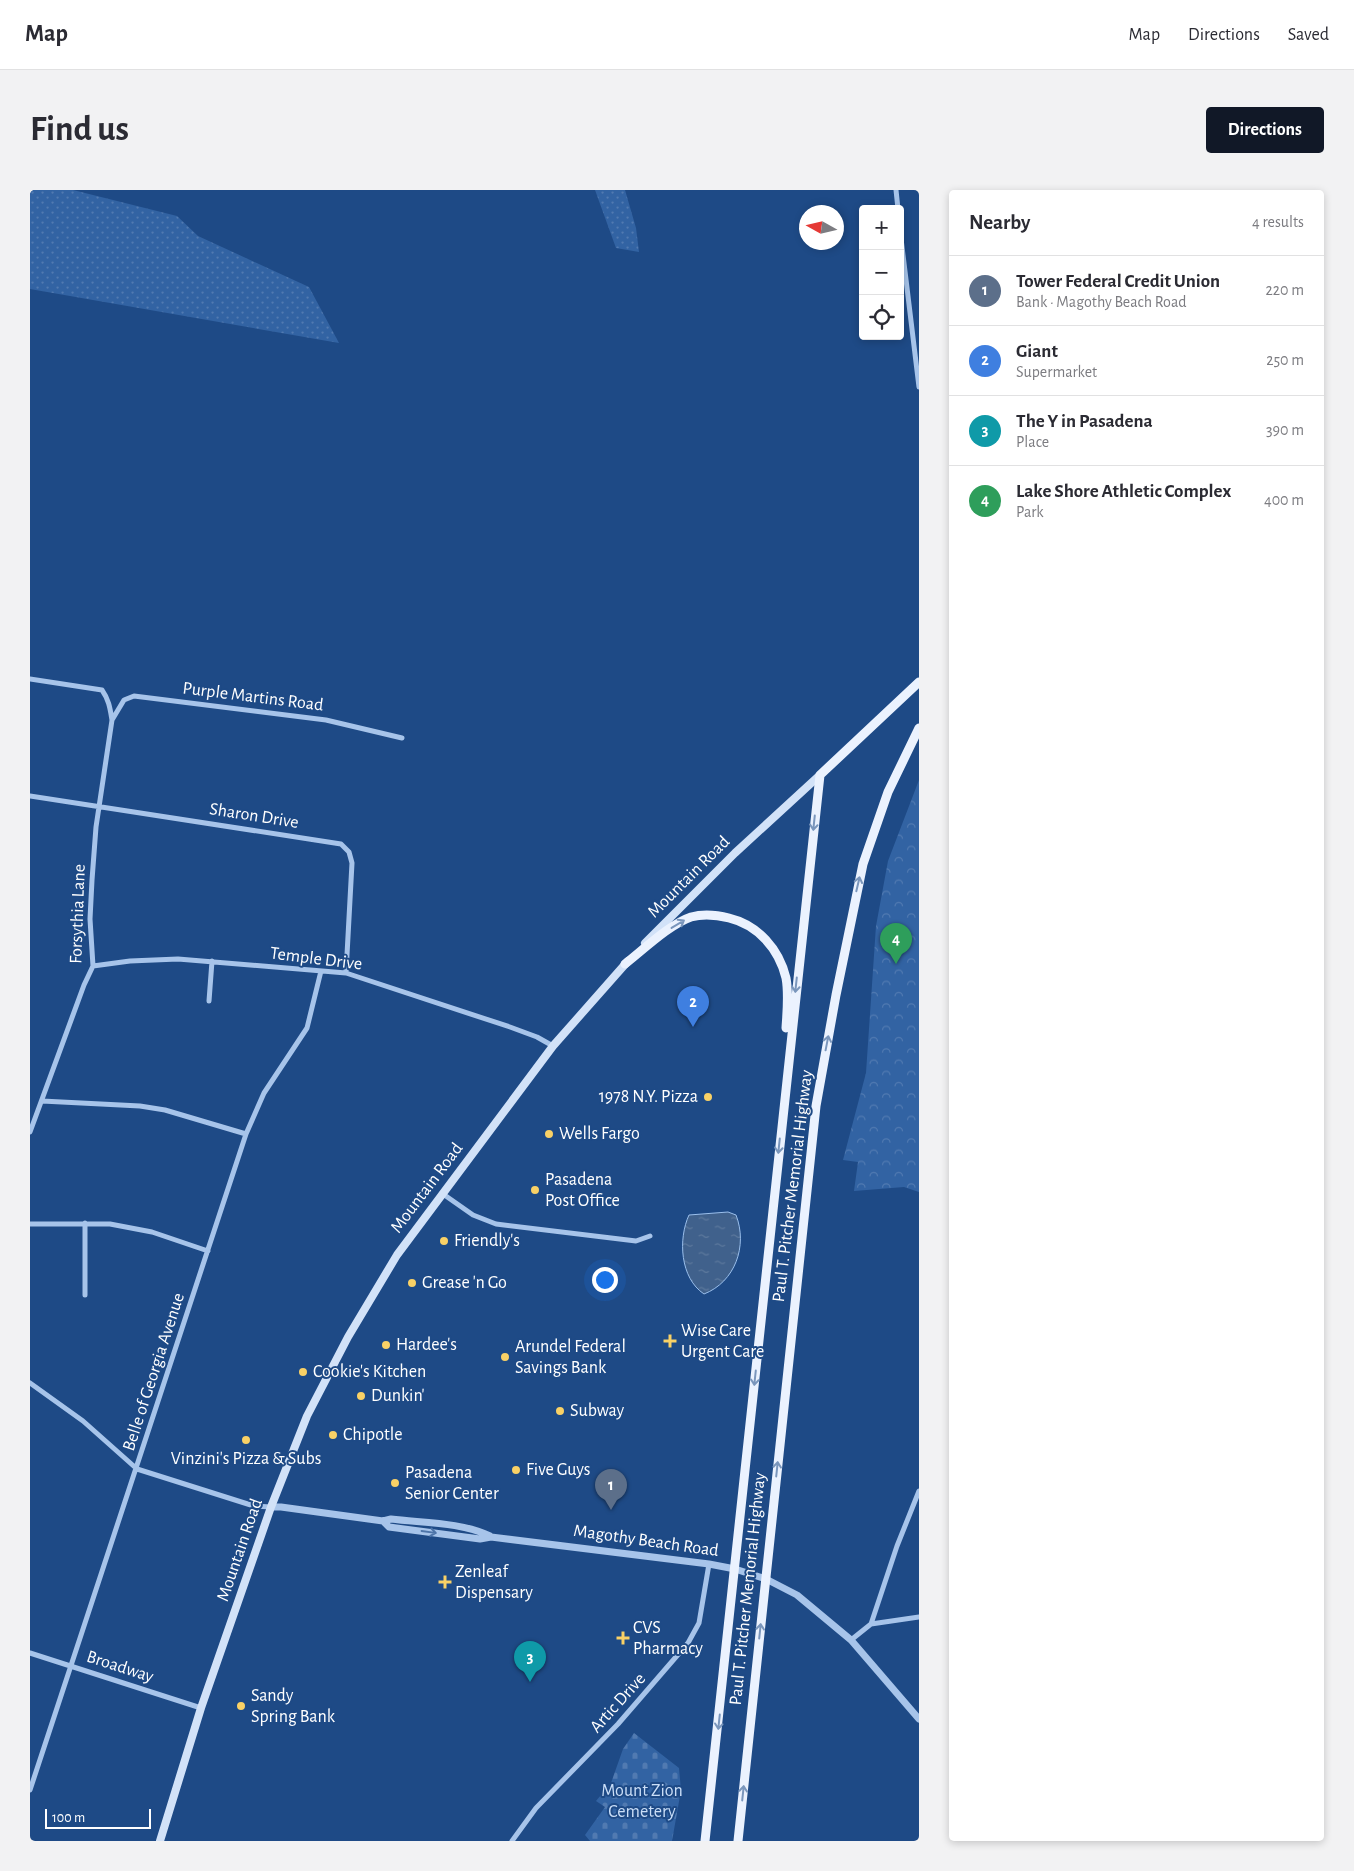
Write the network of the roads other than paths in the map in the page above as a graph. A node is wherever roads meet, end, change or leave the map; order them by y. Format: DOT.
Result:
graph roads {
  1 [pos="896,190"];
  2 [pos="898,205"];
  3 [pos="902,250"];
  4 [pos="919,387"];
  5 [pos="30,679"];
  6 [pos="919,682"];
  7 [pos="112,720"];
  8 [pos="919,728"];
  9 [pos="402,738"];
  10 [pos="820,775"];
  11 [pos="30,796"];
  12 [pos="99,806"];
  13 [pos="212,961"];
  14 [pos="625,964"];
  15 [pos="93,966"];
  16 [pos="321,971"];
  17 [pos="346,974"];
  18 [pos="209,1001"];
  19 [pos="553,1046"];
  20 [pos="42,1102"];
  21 [pos="784,1104"];
  22 [pos="30,1132"];
  23 [pos="246,1134"];
  24 [pos="443,1194"];
  25 [pos="85,1223"];
  26 [pos="30,1224"];
  27 [pos="650,1236"];
  28 [pos="208,1251"];
  29 [pos="85,1295"];
  30 [pos="30,1383"];
  31 [pos="137,1469"];
  32 [pos="919,1491"];
  33 [pos="271,1508"];
  34 [pos="709,1564"];
  35 [pos="735,1569"];
  36 [pos="766,1579"];
  37 [pos="919,1617"];
  38 [pos="871,1624"];
  39 [pos="851,1640"];
  40 [pos="30,1653"];
  41 [pos="71,1666"];
  42 [pos="201,1708"];
  43 [pos="919,1719"];
  44 [pos="30,1790"];
  45 [pos="160,1841"];
  46 [pos="512,1841"];
  47 [pos="705,1841"];
  48 [pos="738,1841"];
  1 -- 2 [label="street"];
  3 -- 4 [label="street"];
  5 -- 7 [label="street, Purple Martins Road"];
  6 -- 10 [label="main road, Mountain Road"];
  7 -- 9 [label="street, Purple Martins Road"];
  7 -- 12 [label="street, Purple Martins Road"];
  36 -- 8 [label="main road, Paul T. Pitcher Memorial Highway, one-way"];
  10 -- 14 [label="main road, Mountain Road"];
  10 -- 21 [label="main road, Paul T. Pitcher Memorial Highway, one-way"];
  11 -- 12 [label="street, Sharon Drive"];
  12 -- 15 [label="street, Forsythia Lane"];
  12 -- 17 [label="street, Sharon Drive"];
  13 -- 15 [label="street, Temple Drive"];
  13 -- 16 [label="street, Temple Drive"];
  13 -- 18 [label="street"];
  14 -- 19 [label="main road, Mountain Road"];
  14 -- 21 [label="main road, one-way"];
  15 -- 20 [label="street, Forsythia Lane"];
  16 -- 17 [label="street, Temple Drive"];
  16 -- 23 [label="street, Belle of Georgia Avenue"];
  17 -- 19 [label="street, Temple Drive"];
  19 -- 24 [label="main road, Mountain Road"];
  20 -- 22 [label="street, Forsythia Lane"];
  20 -- 23 [label="street"];
  21 -- 35 [label="main road, Paul T. Pitcher Memorial Highway, one-way"];
  23 -- 28 [label="street, Belle of Georgia Avenue"];
  24 -- 27 [label="street"];
  24 -- 33 [label="main road, Mountain Road"];
  25 -- 26 [label="street"];
  25 -- 28 [label="street"];
  25 -- 29 [label="street"];
  28 -- 31 [label="street, Belle of Georgia Avenue"];
  30 -- 31 [label="street"];
  31 -- 33 [label="street"];
  31 -- 41 [label="street, Belle of Georgia Avenue"];
  32 -- 38 [label="street"];
  33 -- 34 [label="street, Magothy Beach Road"];
  33 -- 42 [label="main road, Mountain Road"];
  34 -- 35 [label="street, Magothy Beach Road"];
  34 -- 46 [label="street, Artic Drive"];
  35 -- 36 [label="street, Magothy Beach Road"];
  35 -- 47 [label="main road, Paul T. Pitcher Memorial Highway, one-way"];
  36 -- 39 [label="street, Magothy Beach Road"];
  48 -- 36 [label="main road, Paul T. Pitcher Memorial Highway, one-way"];
  37 -- 38 [label="street"];
  38 -- 39 [label="street"];
  39 -- 43 [label="street, Magothy Beach Road"];
  40 -- 41 [label="street, Broadway"];
  41 -- 42 [label="street, Broadway"];
  41 -- 44 [label="street, Belle of Georgia Avenue"];
  42 -- 45 [label="main road, Mountain Road"];
}
